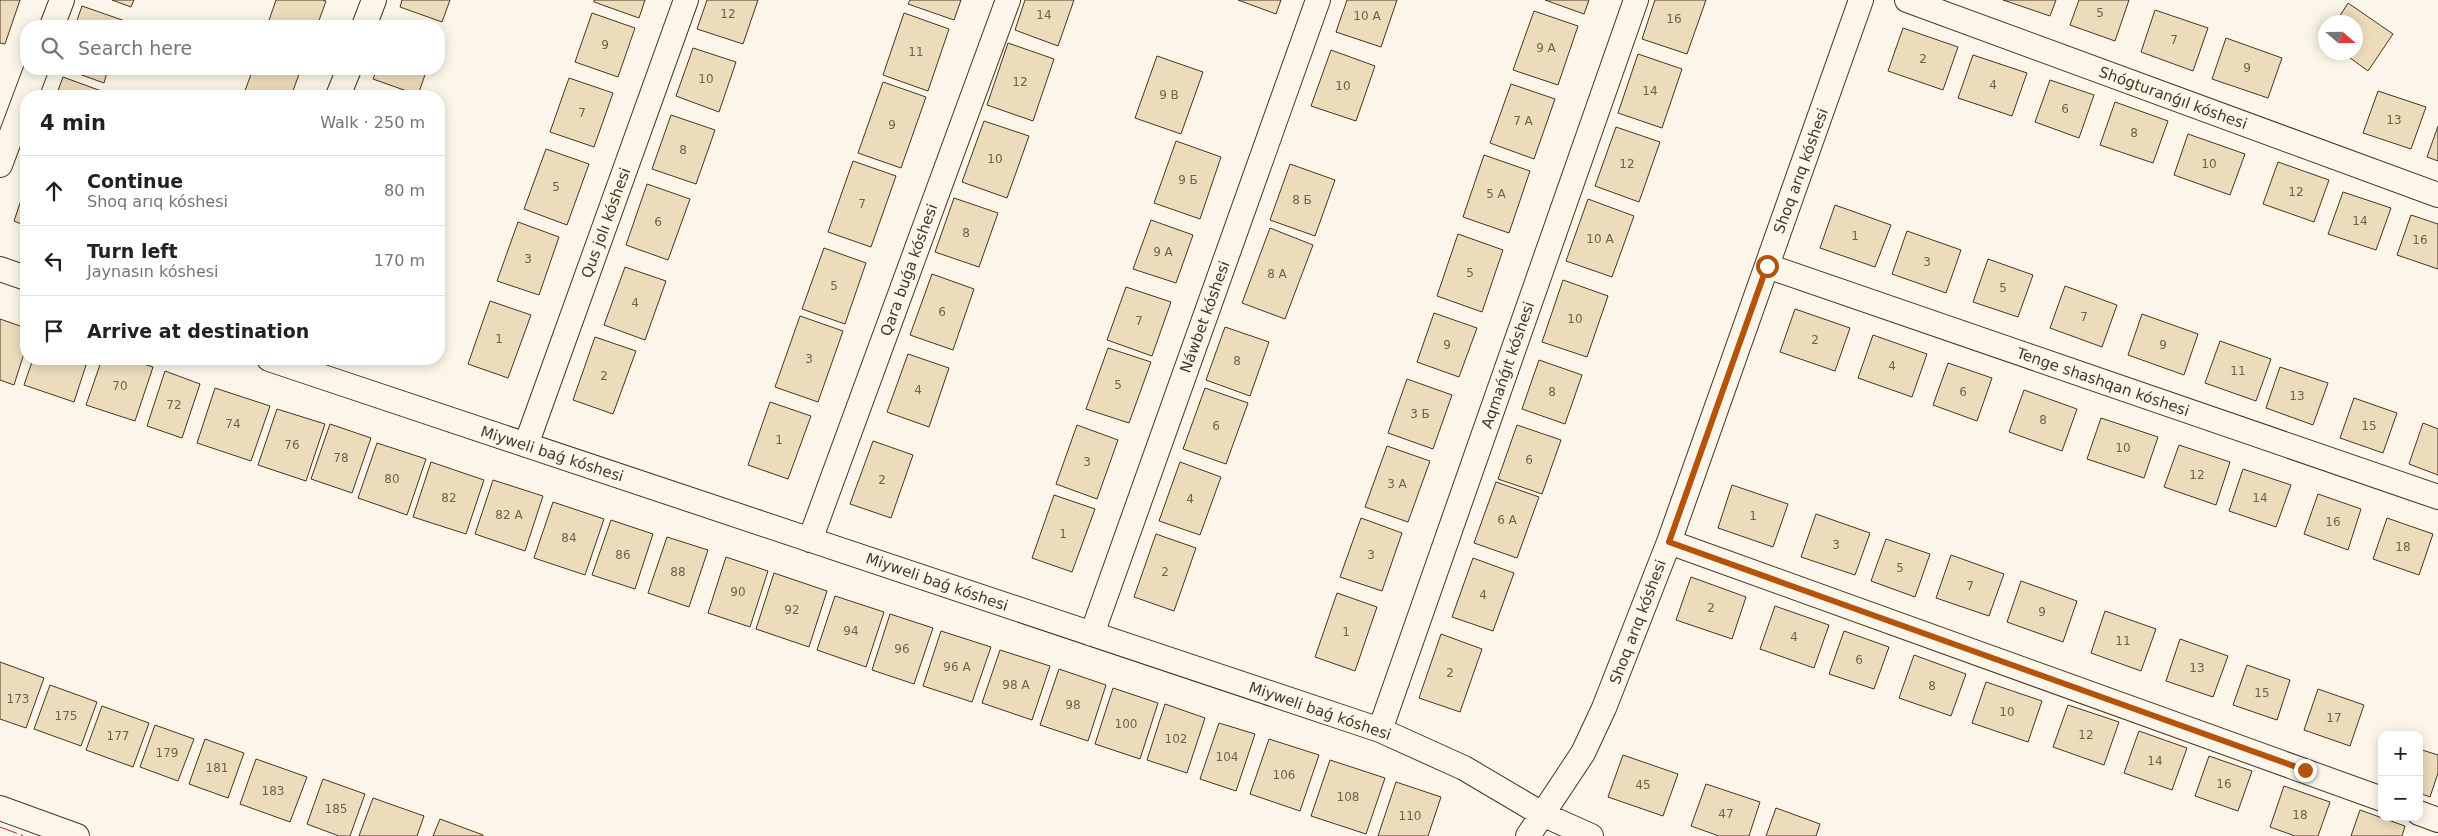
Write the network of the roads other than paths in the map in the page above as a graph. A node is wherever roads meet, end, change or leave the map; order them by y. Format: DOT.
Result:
graph roads {
  1 [pos="62,0"];
  2 [pos="374,0"];
  3 [pos="686,0"];
  4 [pos="1008,0"];
  5 [pos="1318,0"];
  6 [pos="1636,0"];
  7 [pos="1861,0"];
  8 [pos="1907,0"];
  9 [pos="54,20"];
  10 [pos="366,20"];
  11 [pos="34,75"];
  12 [pos="347,75"];
  13 [pos="28,90"];
  14 [pos="340,90"];
  15 [pos="20,112"];
  16 [pos="0,165"];
  17 [pos="2438,195"];
  18 [pos="1767,266"];
  19 [pos="0,269"];
  20 [pos="20,276"];
  21 [pos="287,365"];
  22 [pos="526,445"];
  23 [pos="2438,497"];
  24 [pos="810,540"];
  25 [pos="1669,542"];
  26 [pos="1092,634"];
  27 [pos="1380,730"];
  28 [pos="2378,798"];
  29 [pos="0,808"];
  30 [pos="1542,814"];
  31 [pos="2423,814"];
  32 [pos="2438,820"];
  33 [pos="77,836"];
  34 [pos="1528,836"];
  35 [pos="1591,836"];
  1 -- 9 [label="street"];
  2 -- 10 [label="street"];
  3 -- 22 [label="street, Qus jolı kóshesi"];
  4 -- 24 [label="street, Qara buǵa kóshesi"];
  5 -- 26 [label="street, Náwbet kóshesi"];
  6 -- 27 [label="street, Aqmańǵıt kóshesi"];
  7 -- 18 [label="street, Shoq arıq kóshesi"];
  8 -- 17 [label="street, Shógturanǵıl kóshesi"];
  11 -- 13 [label="street"];
  12 -- 14 [label="street"];
  15 -- 16 [label="street"];
  18 -- 23 [label="street, Tenge shashqan kóshesi"];
  18 -- 25 [label="street, Shoq arıq kóshesi"];
  19 -- 20 [label="street"];
  21 -- 22 [label="street, Miyweli baǵ kóshesi"];
  22 -- 24 [label="street, Miyweli baǵ kóshesi"];
  24 -- 26 [label="street, Miyweli baǵ kóshesi"];
  25 -- 28 [label="street"];
  25 -- 30 [label="street, Shoq arıq kóshesi"];
  26 -- 27 [label="street, Miyweli baǵ kóshesi"];
  27 -- 30 [label="street, Miyweli baǵ kóshesi"];
  29 -- 33 [label="street"];
  30 -- 34 [label="street, Shoq arıq kóshesi"];
  30 -- 35 [label="street, Miyweli baǵ kóshesi"];
  31 -- 32 [label="street"];
}
